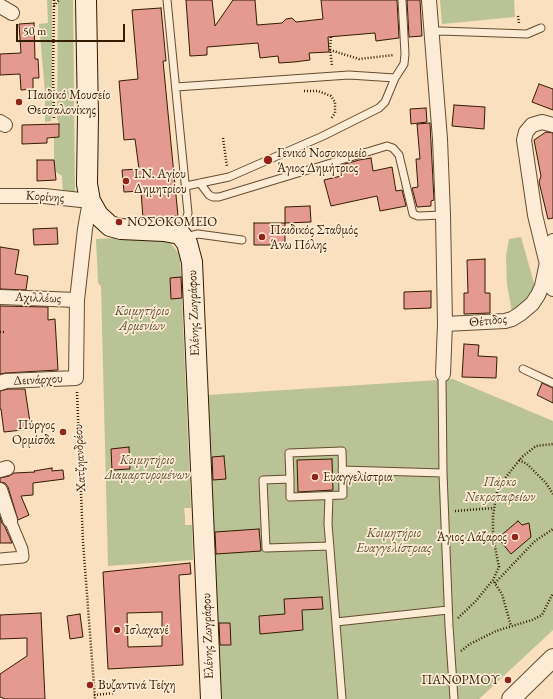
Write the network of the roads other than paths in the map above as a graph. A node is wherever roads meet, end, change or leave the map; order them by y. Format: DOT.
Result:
graph roads {
  1 [pos="86,0"];
  2 [pos="167,0"];
  3 [pos="402,0"];
  4 [pos="429,0"];
  5 [pos="541,28"];
  6 [pos="432,32"];
  7 [pos="395,78"];
  8 [pos="176,87"];
  9 [pos="549,124"];
  10 [pos="200,184"];
  11 [pos="186,186"];
  12 [pos="0,196"];
  13 [pos="90,201"];
  14 [pos="443,215"];
  15 [pos="182,236"];
  16 [pos="242,240"];
  17 [pos="553,241"];
  18 [pos="546,264"];
  19 [pos="553,289"];
  20 [pos="0,297"];
  21 [pos="77,300"];
  22 [pos="445,324"];
  23 [pos="524,369"];
  24 [pos="442,377"];
  25 [pos="0,383"];
  26 [pos="553,383"];
  27 [pos="342,470"];
  28 [pos="443,473"];
  29 [pos="290,479"];
  30 [pos="0,490"];
  31 [pos="329,496"];
  32 [pos="10,520"];
  33 [pos="330,546"];
  34 [pos="0,559"];
  35 [pos="448,610"];
  36 [pos="336,622"];
  37 [pos="553,658"];
  38 [pos="211,699"];
  39 [pos="342,699"];
  40 [pos="454,699"];
  41 [pos="511,699"];
  1 -- 13 [label="main road"];
  2 -- 8 [label="lane"];
  3 -- 7 [label="lane"];
  4 -- 6 [label="street"];
  5 -- 6 [label="lane"];
  6 -- 14 [label="street"];
  7 -- 8 [label="lane"];
  7 -- 10 [label="lane"];
  8 -- 11 [label="lane"];
  9 -- 18 [label="street"];
  10 -- 11 [label="lane"];
  10 -- 14 [label="lane"];
  11 -- 15 [label="lane"];
  12 -- 13 [label="street, Κορίνης"];
  13 -- 15 [label="main road"];
  13 -- 21 [label="street"];
  14 -- 22 [label="street"];
  15 -- 16 [label="lane"];
  15 -- 38 [label="main road, Ελένης Ζωγράφου"];
  17 -- 18 [label="street, Θέτιδος"];
  18 -- 19 [label="street"];
  18 -- 22 [label="street, Θέτιδος"];
  20 -- 21 [label="street, Αχιλλέως"];
  21 -- 25 [label="street, Δεινάρχου"];
  22 -- 24 [label="street"];
  23 -- 26 [label="lane"];
  24 -- 28 [label="lane"];
  27 -- 28 [label="lane"];
  27 -- 29 [label="lane"];
  27 -- 31 [label="lane"];
  28 -- 35 [label="lane"];
  29 -- 31 [label="lane"];
  29 -- 33 [label="lane"];
  30 -- 32 [label="street"];
  31 -- 33 [label="lane"];
  32 -- 34 [label="street"];
  33 -- 36 [label="lane"];
  35 -- 36 [label="lane"];
  35 -- 40 [label="lane"];
  36 -- 39 [label="lane"];
  37 -- 41 [label="street"];
}
